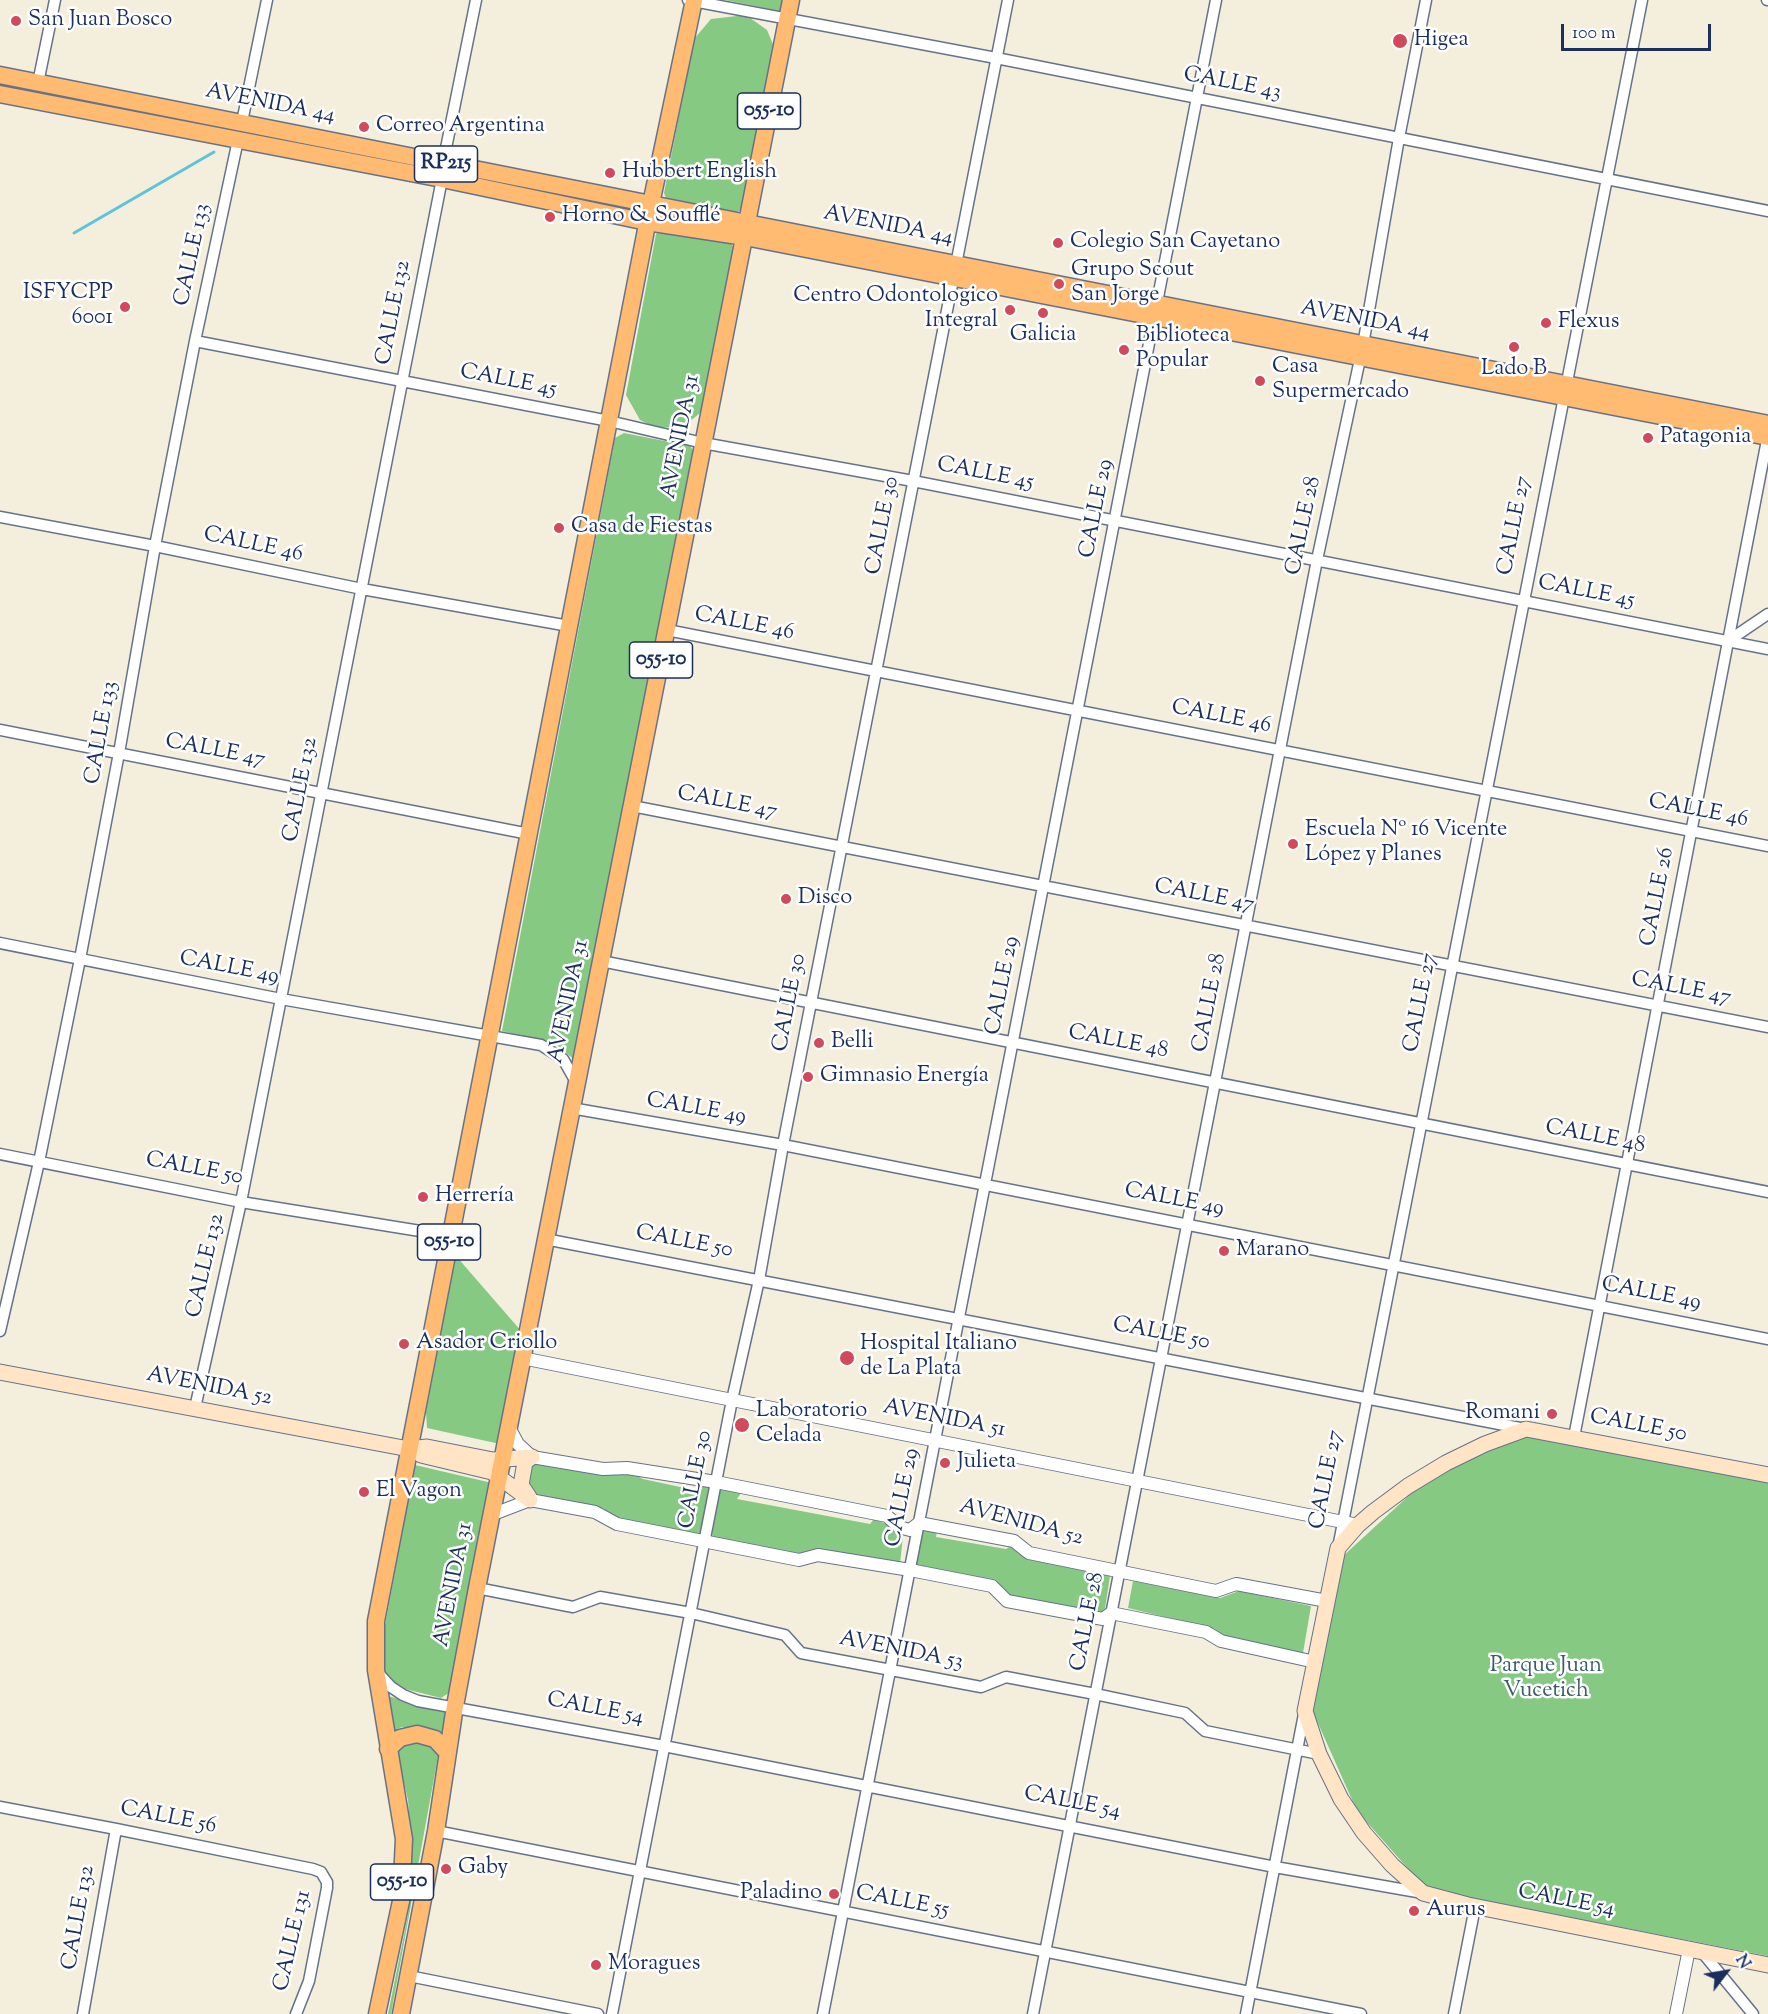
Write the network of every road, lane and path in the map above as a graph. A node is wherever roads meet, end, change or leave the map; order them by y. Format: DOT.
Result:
graph roads {
  1 [pos="55,0"];
  2 [pos="267,0"];
  3 [pos="476,0"];
  4 [pos="692,0"];
  5 [pos="791,0"];
  6 [pos="1008,0"];
  7 [pos="1216,0"];
  8 [pos="1426,0"];
  9 [pos="1642,0"];
  10 [pos="787,18"];
  11 [pos="996,58"];
  12 [pos="0,75"];
  13 [pos="38,83"];
  14 [pos="0,94"];
  15 [pos="1197,98"];
  16 [pos="242,122"];
  17 [pos="1399,138"];
  18 [pos="238,140"];
  19 [pos="442,171"];
  20 [pos="1607,179"];
  21 [pos="651,204"];
  22 [pos="1768,211"];
  23 [pos="647,222"];
  24 [pos="746,230"];
  25 [pos="954,271"];
  26 [pos="1156,310"];
  27 [pos="195,340"];
  28 [pos="1362,351"];
  29 [pos="401,381"];
  30 [pos="1565,391"];
  31 [pos="609,421"];
  32 [pos="1768,424"];
  33 [pos="1768,437"];
  34 [pos="703,443"];
  35 [pos="913,481"];
  36 [pos="0,517"];
  37 [pos="1115,521"];
  38 [pos="155,546"];
  39 [pos="1317,560"];
  40 [pos="362,589"];
  41 [pos="1524,601"];
  42 [pos="1768,614"];
  43 [pos="569,626"];
  44 [pos="667,630"];
  45 [pos="1728,641"];
  46 [pos="1768,649"];
  47 [pos="876,669"];
  48 [pos="1078,710"];
  49 [pos="0,730"];
  50 [pos="1281,750"];
  51 [pos="119,753"];
  52 [pos="1486,790"];
  53 [pos="322,793"];
  54 [pos="632,806"];
  55 [pos="1692,831"];
  56 [pos="529,834"];
  57 [pos="1768,846"];
  58 [pos="841,847"];
  59 [pos="1044,886"];
  60 [pos="1246,925"];
  61 [pos="0,943"];
  62 [pos="80,959"];
  63 [pos="602,961"];
  64 [pos="1452,965"];
  65 [pos="281,999"];
  66 [pos="811,1002"];
  67 [pos="1658,1005"];
  68 [pos="1768,1027"];
  69 [pos="491,1036"];
  70 [pos="1013,1042"];
  71 [pos="576,1082"];
  72 [pos="1216,1082"];
  73 [pos="571,1108"];
  74 [pos="1421,1123"];
  75 [pos="783,1145"];
  76 [pos="0,1154"];
  77 [pos="39,1162"];
  78 [pos="1627,1164"];
  79 [pos="985,1185"];
  80 [pos="1768,1192"];
  81 [pos="241,1202"];
  82 [pos="1188,1224"];
  83 [pos="451,1236"];
  84 [pos="545,1239"];
  85 [pos="1394,1264"];
  86 [pos="759,1280"];
  87 [pos="1600,1305"];
  88 [pos="959,1319"];
  89 [pos="0,1331"];
  90 [pos="1768,1339"];
  91 [pos="522,1358"];
  92 [pos="1162,1359"];
  93 [pos="0,1372"];
  94 [pos="1367,1397"];
  95 [pos="732,1400"];
  96 [pos="195,1408"];
  97 [pos="509,1427"];
  98 [pos="1526,1429"];
  99 [pos="1574,1437"];
  100 [pos="935,1440"];
  101 [pos="409,1449"];
  102 [pos="532,1457"];
  103 [pos="502,1459"];
  104 [pos="1768,1475"];
  105 [pos="499,1477"];
  106 [pos="1137,1479"];
  107 [pos="716,1482"];
  108 [pos="530,1500"];
  109 [pos="491,1515"];
  110 [pos="1321,1517"];
  111 [pos="1343,1522"];
  112 [pos="919,1523"];
  113 [pos="1358,1525"];
  114 [pos="705,1541"];
  115 [pos="1338,1544"];
  116 [pos="910,1570"];
  117 [pos="1119,1571"];
  118 [pos="477,1588"];
  119 [pos="1327,1602"];
  120 [pos="691,1613"];
  121 [pos="1111,1613"];
  122 [pos="1315,1662"];
  123 [pos="376,1670"];
  124 [pos="890,1670"];
  125 [pos="1095,1694"];
  126 [pos="455,1706"];
  127 [pos="1305,1711"];
  128 [pos="664,1746"];
  129 [pos="388,1749"];
  130 [pos="1298,1750"];
  131 [pos="448,1753"];
  132 [pos="1319,1754"];
  133 [pos="867,1786"];
  134 [pos="0,1807"];
  135 [pos="1069,1826"];
  136 [pos="116,1829"];
  137 [pos="436,1831"];
  138 [pos="1275,1867"];
  139 [pos="640,1871"];
  140 [pos="325,1877"];
  141 [pos="1423,1893"];
  142 [pos="1475,1907"];
  143 [pos="843,1911"];
  144 [pos="1695,1950"];
  145 [pos="1045,1951"];
  146 [pos="1768,1965"];
  147 [pos="409,1976"];
  148 [pos="1250,1992"];
  149 [pos="83,2014"];
  150 [pos="296,2014"];
  151 [pos="377,2014"];
  152 [pos="402,2014"];
  153 [pos="598,2014"];
  154 [pos="612,2014"];
  155 [pos="823,2014"];
  156 [pos="1033,2014"];
  157 [pos="1246,2014"];
  158 [pos="1361,2014"];
  159 [pos="1454,2014"];
  160 [pos="1676,2014"];
  161 [pos="1753,2014"];
  1 -- 13 [label="street"];
  2 -- 16 [label="street"];
  3 -- 19 [label="street, CALLE 132"];
  4 -- 10 [label="street, CALLE 43"];
  4 -- 21 [label="main road, 055-10"];
  5 -- 10 [label="main road, AVENIDA 31 / 055-10"];
  6 -- 11 [label="street, CALLE 30"];
  7 -- 15 [label="street, CALLE 29"];
  8 -- 17 [label="street, CALLE 28"];
  9 -- 20 [label="street, CALLE 27"];
  10 -- 11 [label="street, CALLE 43"];
  10 -- 24 [label="main road, AVENIDA 31 / 055-10"];
  11 -- 15 [label="street, CALLE 43"];
  11 -- 25 [label="street, CALLE 30"];
  12 -- 13 [label="main road, AVENIDA 44 / RP215"];
  13 -- 16 [label="main road, AVENIDA 44 / RP215"];
  14 -- 18 [label="main road, AVENIDA 44 / RP215"];
  15 -- 17 [label="street, CALLE 43"];
  15 -- 26 [label="street, CALLE 29"];
  16 -- 19 [label="main road, AVENIDA 44 / RP215"];
  17 -- 20 [label="street, CALLE 43"];
  17 -- 28 [label="street, CALLE 28"];
  18 -- 19 [label="main road, AVENIDA 44 / RP215"];
  18 -- 27 [label="street, CALLE 133"];
  19 -- 21 [label="main road, AVENIDA 44 / RP215"];
  19 -- 23 [label="main road, AVENIDA 44 / RP215"];
  19 -- 29 [label="street, CALLE 132"];
  20 -- 22 [label="street, CALLE 43"];
  20 -- 30 [label="street, CALLE 27"];
  21 -- 23 [label="main road, 055-10"];
  21 -- 24 [label="main road, AVENIDA 44 / RP215"];
  23 -- 24 [label="main road, AVENIDA 44 / RP215"];
  23 -- 31 [label="main road, 055-10"];
  24 -- 25 [label="main road, AVENIDA 44"];
  24 -- 34 [label="main road, AVENIDA 31 / 055-10"];
  25 -- 26 [label="main road, AVENIDA 44"];
  25 -- 35 [label="street, CALLE 30"];
  26 -- 28 [label="main road, AVENIDA 44"];
  26 -- 37 [label="street, CALLE 29"];
  27 -- 29 [label="street, CALLE 45"];
  27 -- 38 [label="street, CALLE 133"];
  28 -- 30 [label="main road, AVENIDA 44"];
  28 -- 39 [label="street, CALLE 28"];
  29 -- 31 [label="street, CALLE 45"];
  29 -- 40 [label="street, CALLE 132"];
  30 -- 32 [label="main road, AVENIDA 44"];
  30 -- 33 [label="main road, AVENIDA 44"];
  30 -- 41 [label="street, CALLE 27"];
  31 -- 34 [label="street, CALLE 45"];
  31 -- 43 [label="main road, 055-10"];
  33 -- 45 [label="street, CALLE 26"];
  34 -- 35 [label="street, CALLE 45"];
  34 -- 44 [label="main road, AVENIDA 31 / 055-10"];
  35 -- 37 [label="street, CALLE 45"];
  35 -- 47 [label="street, CALLE 30"];
  36 -- 38 [label="street, CALLE 46"];
  37 -- 39 [label="street, CALLE 45"];
  37 -- 48 [label="street, CALLE 29"];
  38 -- 40 [label="street, CALLE 46"];
  38 -- 51 [label="street, CALLE 133"];
  39 -- 41 [label="street, CALLE 45"];
  39 -- 50 [label="street, CALLE 28"];
  40 -- 43 [label="street, CALLE 46"];
  40 -- 53 [label="street, CALLE 132"];
  41 -- 45 [label="street, CALLE 45"];
  41 -- 52 [label="street, CALLE 27"];
  42 -- 45 [label="street"];
  43 -- 56 [label="main road, 055-10"];
  44 -- 47 [label="street, CALLE 46"];
  44 -- 54 [label="main road, AVENIDA 31 / 055-10"];
  45 -- 46 [label="street, CALLE 45"];
  45 -- 55 [label="street, CALLE 26"];
  47 -- 48 [label="street, CALLE 46"];
  47 -- 58 [label="street, CALLE 30"];
  48 -- 50 [label="street, CALLE 46"];
  48 -- 59 [label="street, CALLE 29"];
  49 -- 51 [label="street, CALLE 47"];
  50 -- 52 [label="street, CALLE 46"];
  50 -- 60 [label="street, CALLE 28"];
  51 -- 53 [label="street, CALLE 47"];
  51 -- 62 [label="street, CALLE 133"];
  52 -- 55 [label="street, CALLE 46"];
  52 -- 64 [label="street, CALLE 27"];
  53 -- 56 [label="street, CALLE 47"];
  53 -- 65 [label="street, CALLE 132"];
  54 -- 58 [label="street, CALLE 47"];
  54 -- 63 [label="main road, AVENIDA 31 / 055-10"];
  55 -- 57 [label="street, CALLE 46"];
  55 -- 67 [label="street, CALLE 26"];
  56 -- 69 [label="main road, 055-10"];
  58 -- 59 [label="street, CALLE 47"];
  58 -- 66 [label="street, CALLE 30"];
  59 -- 60 [label="street, CALLE 47"];
  59 -- 70 [label="street, CALLE 29"];
  60 -- 64 [label="street, CALLE 47"];
  60 -- 72 [label="street, CALLE 28"];
  61 -- 62 [label="street, CALLE 49"];
  62 -- 65 [label="street, CALLE 49"];
  62 -- 77 [label="street, CALLE 133"];
  63 -- 66 [label="street, CALLE 48"];
  63 -- 71 [label="main road, AVENIDA 31 / 055-10"];
  64 -- 67 [label="street, CALLE 47"];
  64 -- 74 [label="street, CALLE 27"];
  65 -- 69 [label="street, CALLE 49"];
  65 -- 81 [label="street, CALLE 132"];
  66 -- 70 [label="street, CALLE 48"];
  66 -- 75 [label="street, CALLE 30"];
  67 -- 68 [label="street, CALLE 47"];
  67 -- 78 [label="street, CALLE 26"];
  69 -- 71 [label="street, CALLE 49"];
  69 -- 83 [label="main road, 055-10"];
  70 -- 72 [label="street, CALLE 48"];
  70 -- 79 [label="street, CALLE 29"];
  71 -- 73 [label="main road, AVENIDA 31 / 055-10"];
  72 -- 74 [label="street, CALLE 48"];
  72 -- 82 [label="street, CALLE 28"];
  73 -- 75 [label="street, CALLE 49"];
  73 -- 84 [label="main road, AVENIDA 31 / 055-10"];
  74 -- 78 [label="street, CALLE 48"];
  74 -- 85 [label="street, CALLE 27"];
  75 -- 79 [label="street, CALLE 49"];
  75 -- 86 [label="street, CALLE 30"];
  76 -- 77 [label="street, CALLE 50"];
  77 -- 81 [label="street, CALLE 50"];
  77 -- 89 [label="street, CALLE 133"];
  78 -- 80 [label="street, CALLE 48"];
  78 -- 87 [label="street, CALLE 26"];
  79 -- 82 [label="street, CALLE 49"];
  79 -- 88 [label="street, CALLE 29"];
  81 -- 83 [label="street, CALLE 50"];
  81 -- 96 [label="street, CALLE 132"];
  82 -- 85 [label="street, CALLE 49"];
  82 -- 92 [label="street, CALLE 28"];
  83 -- 101 [label="main road, 055-10"];
  84 -- 86 [label="street, CALLE 50"];
  84 -- 91 [label="main road, AVENIDA 31 / 055-10"];
  85 -- 87 [label="street, CALLE 49"];
  85 -- 94 [label="street, CALLE 27"];
  86 -- 88 [label="street, CALLE 50"];
  86 -- 95 [label="street, CALLE 30"];
  87 -- 90 [label="street, CALLE 49"];
  87 -- 99 [label="street, CALLE 26"];
  88 -- 92 [label="street, CALLE 50"];
  88 -- 100 [label="street, CALLE 29"];
  91 -- 95 [label="street, AVENIDA 51"];
  91 -- 97 [label="main road, AVENIDA 31 / 055-10"];
  92 -- 94 [label="street, CALLE 50"];
  92 -- 106 [label="street, CALLE 28"];
  93 -- 96 [label="main road, AVENIDA 52"];
  94 -- 98 [label="street, CALLE 50"];
  94 -- 111 [label="street, CALLE 27"];
  95 -- 100 [label="street, AVENIDA 51"];
  95 -- 107 [label="street, CALLE 30"];
  96 -- 101 [label="main road, AVENIDA 52"];
  97 -- 102 [label="street"];
  97 -- 103 [label="main road, AVENIDA 31 / 055-10"];
  98 -- 99 [label="main road, CALLE 50"];
  98 -- 113 [label="main road"];
  99 -- 104 [label="main road, CALLE 50"];
  100 -- 106 [label="street, AVENIDA 51"];
  100 -- 112 [label="street, CALLE 29"];
  101 -- 103 [label="main road, AVENIDA 52"];
  101 -- 105 [label="main road, AVENIDA 52"];
  101 -- 123 [label="main road, 055-10"];
  102 -- 103 [label="main road, AVENIDA 52"];
  102 -- 107 [label="street, AVENIDA 52"];
  102 -- 108 [label="main road"];
  103 -- 105 [label="main road, AVENIDA 31 / 055-10"];
  105 -- 108 [label="main road, AVENIDA 52"];
  105 -- 109 [label="main road, AVENIDA 31 / 055-10"];
  106 -- 110 [label="street, AVENIDA 51"];
  106 -- 117 [label="street, CALLE 28"];
  107 -- 112 [label="street, AVENIDA 52"];
  107 -- 114 [label="street, CALLE 30"];
  108 -- 109 [label="street"];
  108 -- 114 [label="street, AVENIDA 52"];
  109 -- 118 [label="main road, AVENIDA 31 / 055-10"];
  110 -- 111 [label="street, AVENIDA 51"];
  110 -- 115 [label="street"];
  111 -- 113 [label="street, AVENIDA 51"];
  111 -- 115 [label="street, CALLE 27"];
  112 -- 116 [label="street, CALLE 29"];
  112 -- 117 [label="street, AVENIDA 52"];
  113 -- 115 [label="main road"];
  114 -- 116 [label="street, AVENIDA 52"];
  114 -- 120 [label="street, CALLE 30"];
  115 -- 119 [label="main road, CALLE 27"];
  116 -- 121 [label="street, AVENIDA 52"];
  116 -- 124 [label="street, CALLE 29"];
  117 -- 119 [label="street, AVENIDA 52"];
  117 -- 121 [label="street, CALLE 28"];
  118 -- 120 [label="street, AVENIDA 53"];
  118 -- 126 [label="main road, AVENIDA 31 / 055-10"];
  119 -- 122 [label="main road, CALLE 27"];
  120 -- 124 [label="street, AVENIDA 53"];
  120 -- 128 [label="street, CALLE 30"];
  121 -- 122 [label="street, AVENIDA 52"];
  121 -- 125 [label="street, CALLE 28"];
  122 -- 127 [label="main road, CALLE 27"];
  123 -- 126 [label="street, CALLE 54"];
  123 -- 129 [label="main road, 055-10"];
  124 -- 125 [label="street, AVENIDA 53"];
  124 -- 133 [label="street, CALLE 29"];
  125 -- 130 [label="street, AVENIDA 53"];
  125 -- 135 [label="street, CALLE 28"];
  126 -- 128 [label="street, CALLE 54"];
  126 -- 131 [label="main road, AVENIDA 31 / 055-10"];
  127 -- 130 [label="street, CALLE 27"];
  127 -- 132 [label="main road"];
  128 -- 133 [label="street, CALLE 54"];
  128 -- 139 [label="street, CALLE 30"];
  129 -- 131 [label="main road"];
  129 -- 151 [label="main road, 055-10"];
  130 -- 132 [label="street, AVENIDA 53"];
  130 -- 138 [label="street, CALLE 27"];
  131 -- 137 [label="main road, AVENIDA 31 / 055-10"];
  132 -- 141 [label="main road"];
  133 -- 135 [label="street, CALLE 54"];
  133 -- 143 [label="street, CALLE 29"];
  134 -- 136 [label="street, CALLE 56"];
  135 -- 138 [label="street, CALLE 54"];
  135 -- 145 [label="street, CALLE 28"];
  136 -- 140 [label="street, CALLE 56"];
  136 -- 149 [label="street, CALLE 132"];
  137 -- 139 [label="street, CALLE 55"];
  137 -- 147 [label="main road, AVENIDA 31 / 055-10"];
  138 -- 141 [label="street, CALLE 54"];
  138 -- 148 [label="street, CALLE 27"];
  139 -- 143 [label="street, CALLE 55"];
  139 -- 154 [label="street, CALLE 30"];
  140 -- 150 [label="street, CALLE 131"];
  141 -- 142 [label="main road, CALLE 54"];
  142 -- 144 [label="main road, CALLE 54"];
  142 -- 159 [label="street"];
  143 -- 145 [label="street, CALLE 55"];
  143 -- 155 [label="street, CALLE 29"];
  144 -- 146 [label="main road, CALLE 54"];
  144 -- 160 [label="street"];
  144 -- 161 [label="street"];
  145 -- 148 [label="street, CALLE 55"];
  145 -- 156 [label="street, CALLE 28"];
  147 -- 152 [label="main road, AVENIDA 31 / 055-10"];
  147 -- 153 [label="street"];
  148 -- 157 [label="street, CALLE 27"];
  148 -- 158 [label="street, CALLE 55"];
}
